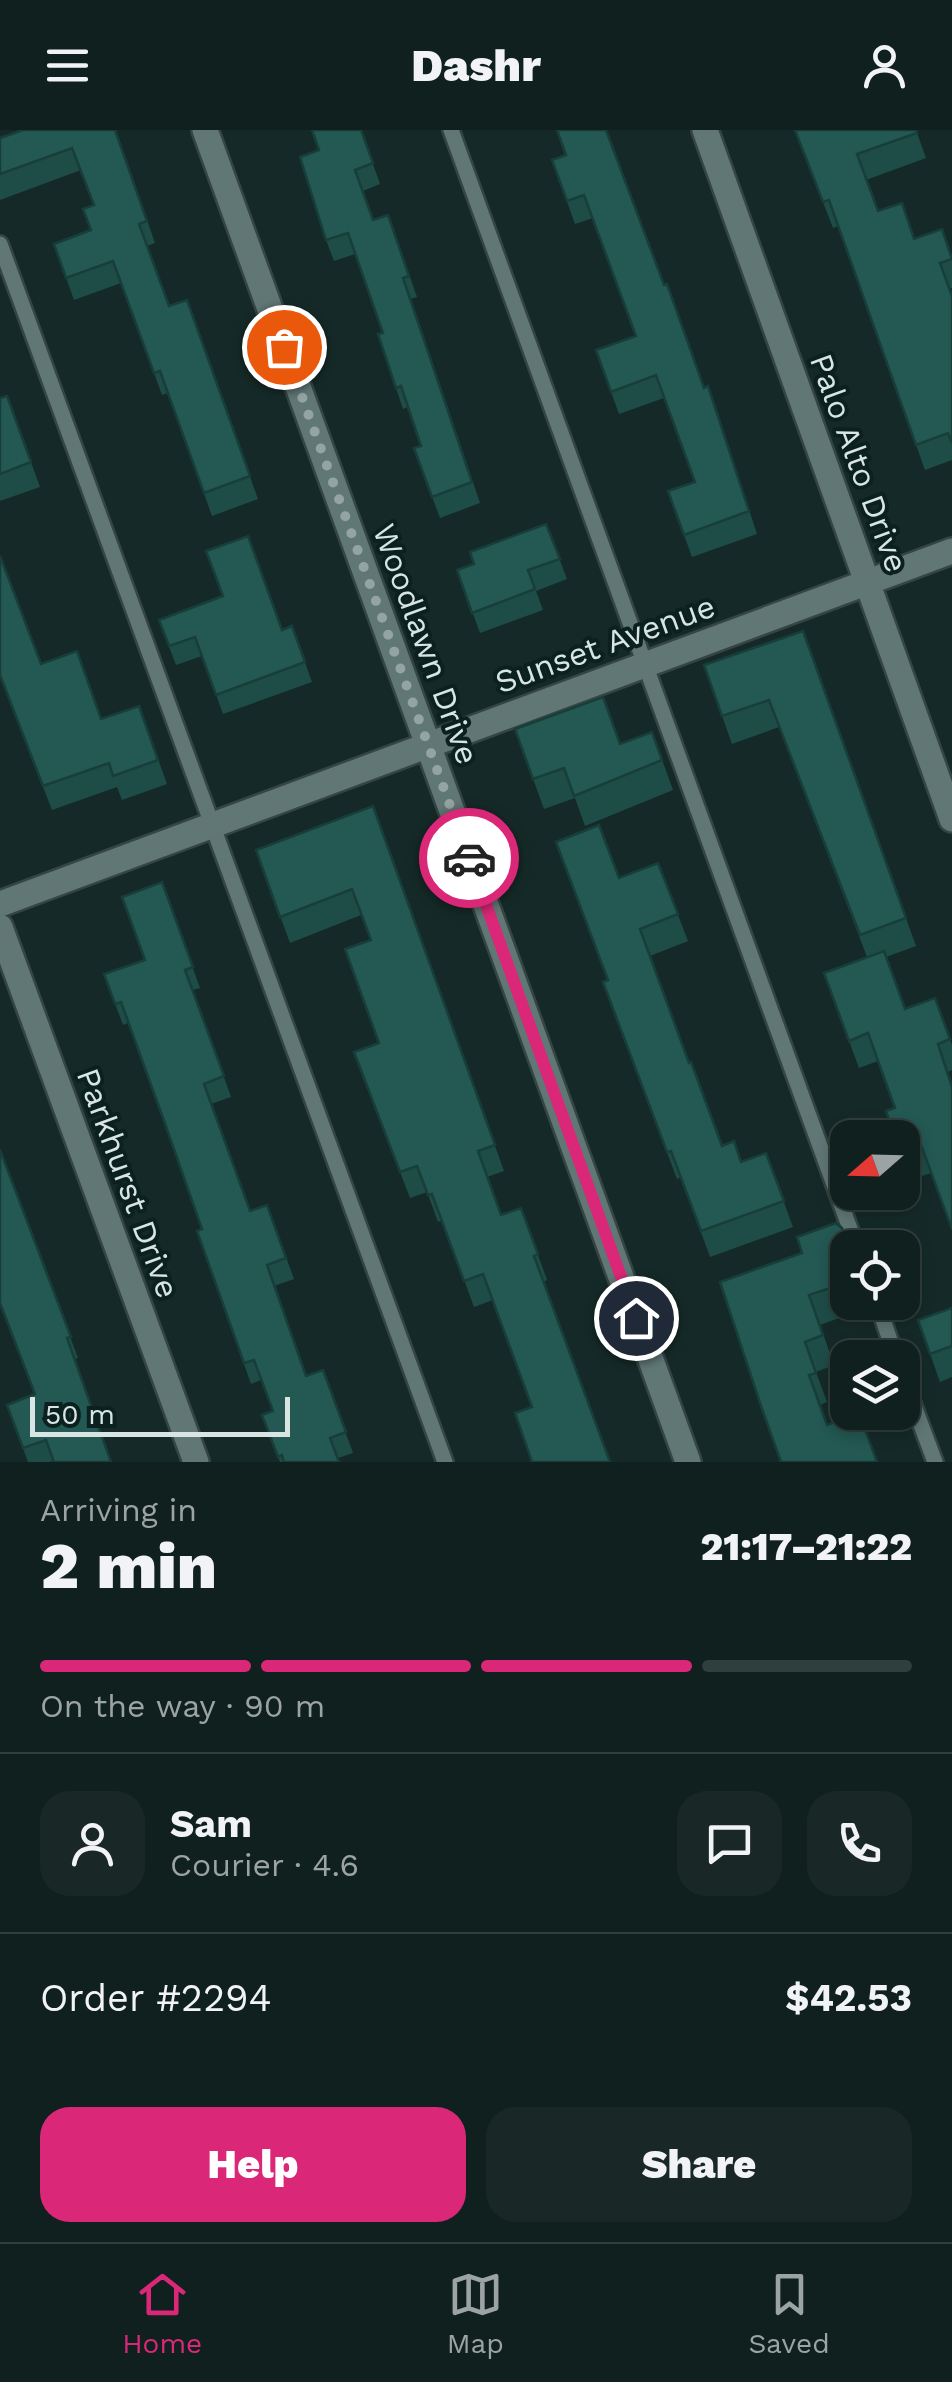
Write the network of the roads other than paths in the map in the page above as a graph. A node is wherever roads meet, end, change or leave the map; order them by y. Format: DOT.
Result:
graph roads {
  1 [pos="205,130"];
  2 [pos="451,130"];
  3 [pos="705,130"];
  4 [pos="0,244"];
  5 [pos="952,551"];
  6 [pos="867,582"];
  7 [pos="644,664"];
  8 [pos="428,745"];
  9 [pos="952,819"];
  10 [pos="212,826"];
  11 [pos="0,904"];
  12 [pos="0,927"];
  13 [pos="849,1230"];
  14 [pos="920,1424"];
  15 [pos="196,1462"];
  16 [pos="445,1462"];
  17 [pos="688,1462"];
  18 [pos="934,1462"];
  1 -- 8 [label="street, Woodlawn Drive"];
  2 -- 7 [label="lane"];
  3 -- 6 [label="street, Palo Alto Drive"];
  4 -- 10 [label="lane"];
  5 -- 6 [label="street, Sunset Avenue"];
  6 -- 7 [label="street, Sunset Avenue"];
  6 -- 9 [label="street, Palo Alto Drive"];
  7 -- 8 [label="street, Sunset Avenue"];
  7 -- 13 [label="lane"];
  8 -- 10 [label="street, Sunset Avenue"];
  8 -- 17 [label="street, Woodlawn Drive"];
  10 -- 11 [label="street, Sunset Avenue"];
  10 -- 16 [label="lane"];
  12 -- 15 [label="street, Parkhurst Drive"];
  14 -- 18 [label="lane"];
}
